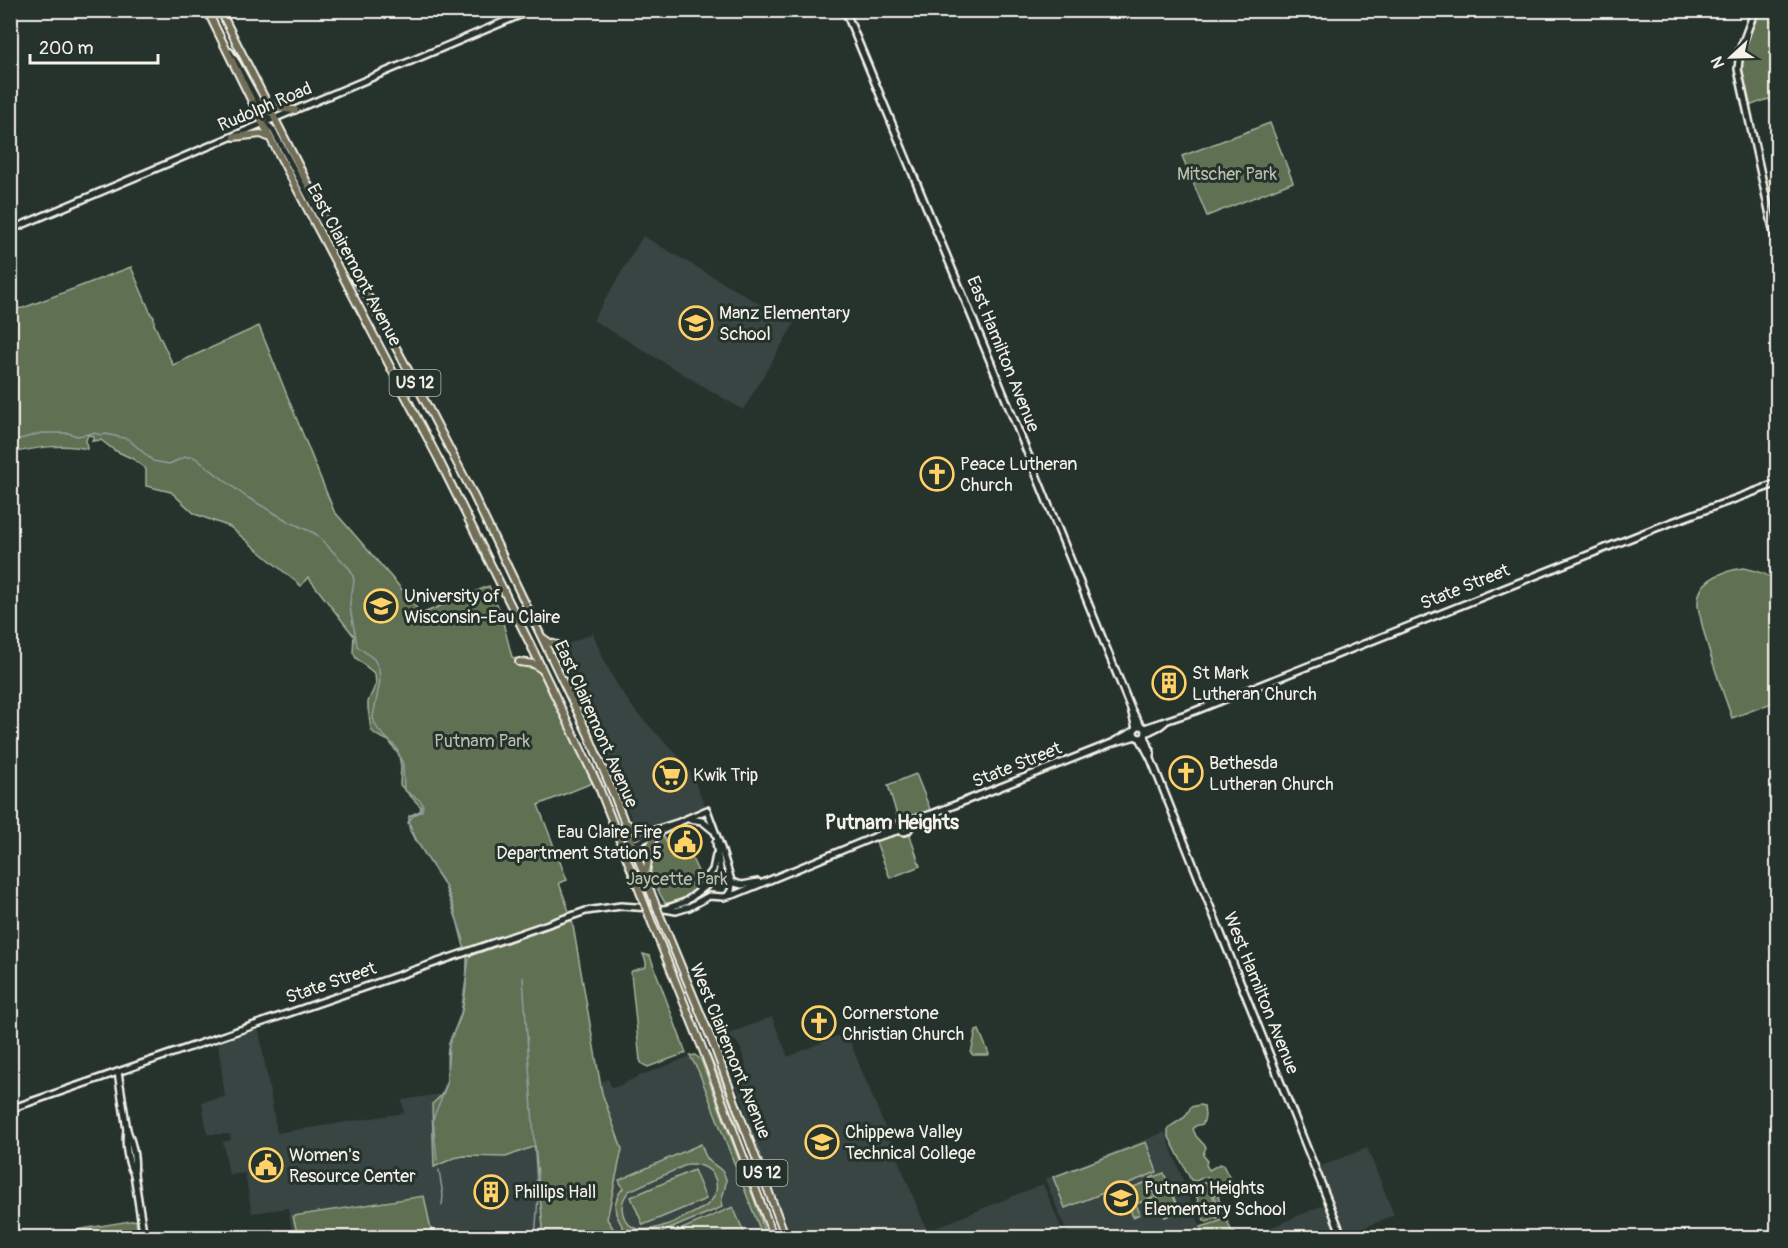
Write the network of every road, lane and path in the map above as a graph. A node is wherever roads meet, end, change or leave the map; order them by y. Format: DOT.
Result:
graph roads {
  1 [pos="207,10"];
  2 [pos="218,10"];
  3 [pos="532,10"];
  4 [pos="845,10"];
  5 [pos="1755,10"];
  6 [pos="222,41"];
  7 [pos="264,98"];
  8 [pos="295,110"];
  9 [pos="274,119"];
  10 [pos="263,124"];
  11 [pos="234,137"];
  12 [pos="274,145"];
  13 [pos="10,230"];
  14 [pos="1778,252"];
  15 [pos="363,288"];
  16 [pos="1778,483"];
  17 [pos="540,635"];
  18 [pos="562,646"];
  19 [pos="519,662"];
  20 [pos="543,671"];
  21 [pos="1140,732"];
  22 [pos="685,820"];
  23 [pos="624,821"];
  24 [pos="677,823"];
  25 [pos="909,824"];
  26 [pos="899,827"];
  27 [pos="648,832"];
  28 [pos="660,833"];
  29 [pos="716,835"];
  30 [pos="631,841"];
  31 [pos="621,845"];
  32 [pos="717,850"];
  33 [pos="644,876"];
  34 [pos="716,879"];
  35 [pos="730,881"];
  36 [pos="763,882"];
  37 [pos="640,892"];
  38 [pos="717,896"];
  39 [pos="727,896"];
  40 [pos="692,897"];
  41 [pos="665,909"];
  42 [pos="118,1072"];
  43 [pos="10,1109"];
  44 [pos="144,1238"];
  45 [pos="774,1238"];
  46 [pos="786,1238"];
  47 [pos="1343,1238"];
  1 -- 6 [label="main road, East Clairemont Avenue / US 12"];
  2 -- 7 [label="main road, East Clairemont Avenue / US 12"];
  3 -- 8 [label="main road, Rudolph Road"];
  4 -- 21 [label="main road, East Hamilton Avenue"];
  5 -- 14 [label="main road"];
  6 -- 9 [label="main road"];
  6 -- 10 [label="main road, East Clairemont Avenue / US 12"];
  7 -- 8 [label="main road"];
  7 -- 9 [label="main road, East Clairemont Avenue / US 12"];
  8 -- 9 [label="main road, Rudolph Road"];
  9 -- 10 [label="main road, Rudolph Road"];
  9 -- 15 [label="main road, East Clairemont Avenue / US 12"];
  10 -- 11 [label="main road, Rudolph Road"];
  10 -- 12 [label="main road, East Clairemont Avenue / US 12"];
  10 -- 15 [label="main road"];
  11 -- 12 [label="main road"];
  11 -- 13 [label="main road, Rudolph Road"];
  12 -- 20 [label="main road, East Clairemont Avenue / US 12"];
  15 -- 17 [label="main road, East Clairemont Avenue / US 12"];
  16 -- 21 [label="main road, State Street"];
  17 -- 18 [label="main road"];
  17 -- 23 [label="main road, East Clairemont Avenue / US 12"];
  19 -- 20 [label="main road"];
  20 -- 31 [label="main road, East Clairemont Avenue / US 12"];
  21 -- 25 [label="main road, State Street"];
  21 -- 47 [label="main road, West Hamilton Avenue"];
  22 -- 24 [label="main road"];
  22 -- 29 [label="main road"];
  22 -- 29 [label="main road"];
  23 -- 27 [label="main road"];
  23 -- 30 [label="main road, East Clairemont Avenue / US 12"];
  24 -- 27 [label="main road"];
  24 -- 28 [label="main road"];
  25 -- 26 [label="main road"];
  25 -- 26 [label="main road"];
  26 -- 36 [label="main road"];
  27 -- 30 [label="main road"];
  28 -- 30 [label="main road"];
  28 -- 33 [label="main road"];
  29 -- 32 [label="main road"];
  29 -- 35 [label="main road"];
  30 -- 31 [label="main road"];
  30 -- 33 [label="main road, East Clairemont Avenue / US 12"];
  31 -- 37 [label="main road, East Clairemont Avenue / US 12"];
  32 -- 34 [label="main road"];
  32 -- 40 [label="main road"];
  33 -- 46 [label="main road, West Clairemont Avenue / US 12, bridge"];
  34 -- 35 [label="main road"];
  34 -- 38 [label="main road"];
  34 -- 40 [label="main road, State Street"];
  35 -- 36 [label="main road"];
  35 -- 39 [label="main road"];
  36 -- 39 [label="main road"];
  37 -- 45 [label="main road, West Clairemont Avenue / US 12, bridge"];
  38 -- 39 [label="main road"];
  38 -- 41 [label="main road, State Street"];
  40 -- 41 [label="main road, State Street"];
  41 -- 42 [label="main road, State Street"];
  42 -- 43 [label="main road, State Street"];
  42 -- 44 [label="main road"];
}
